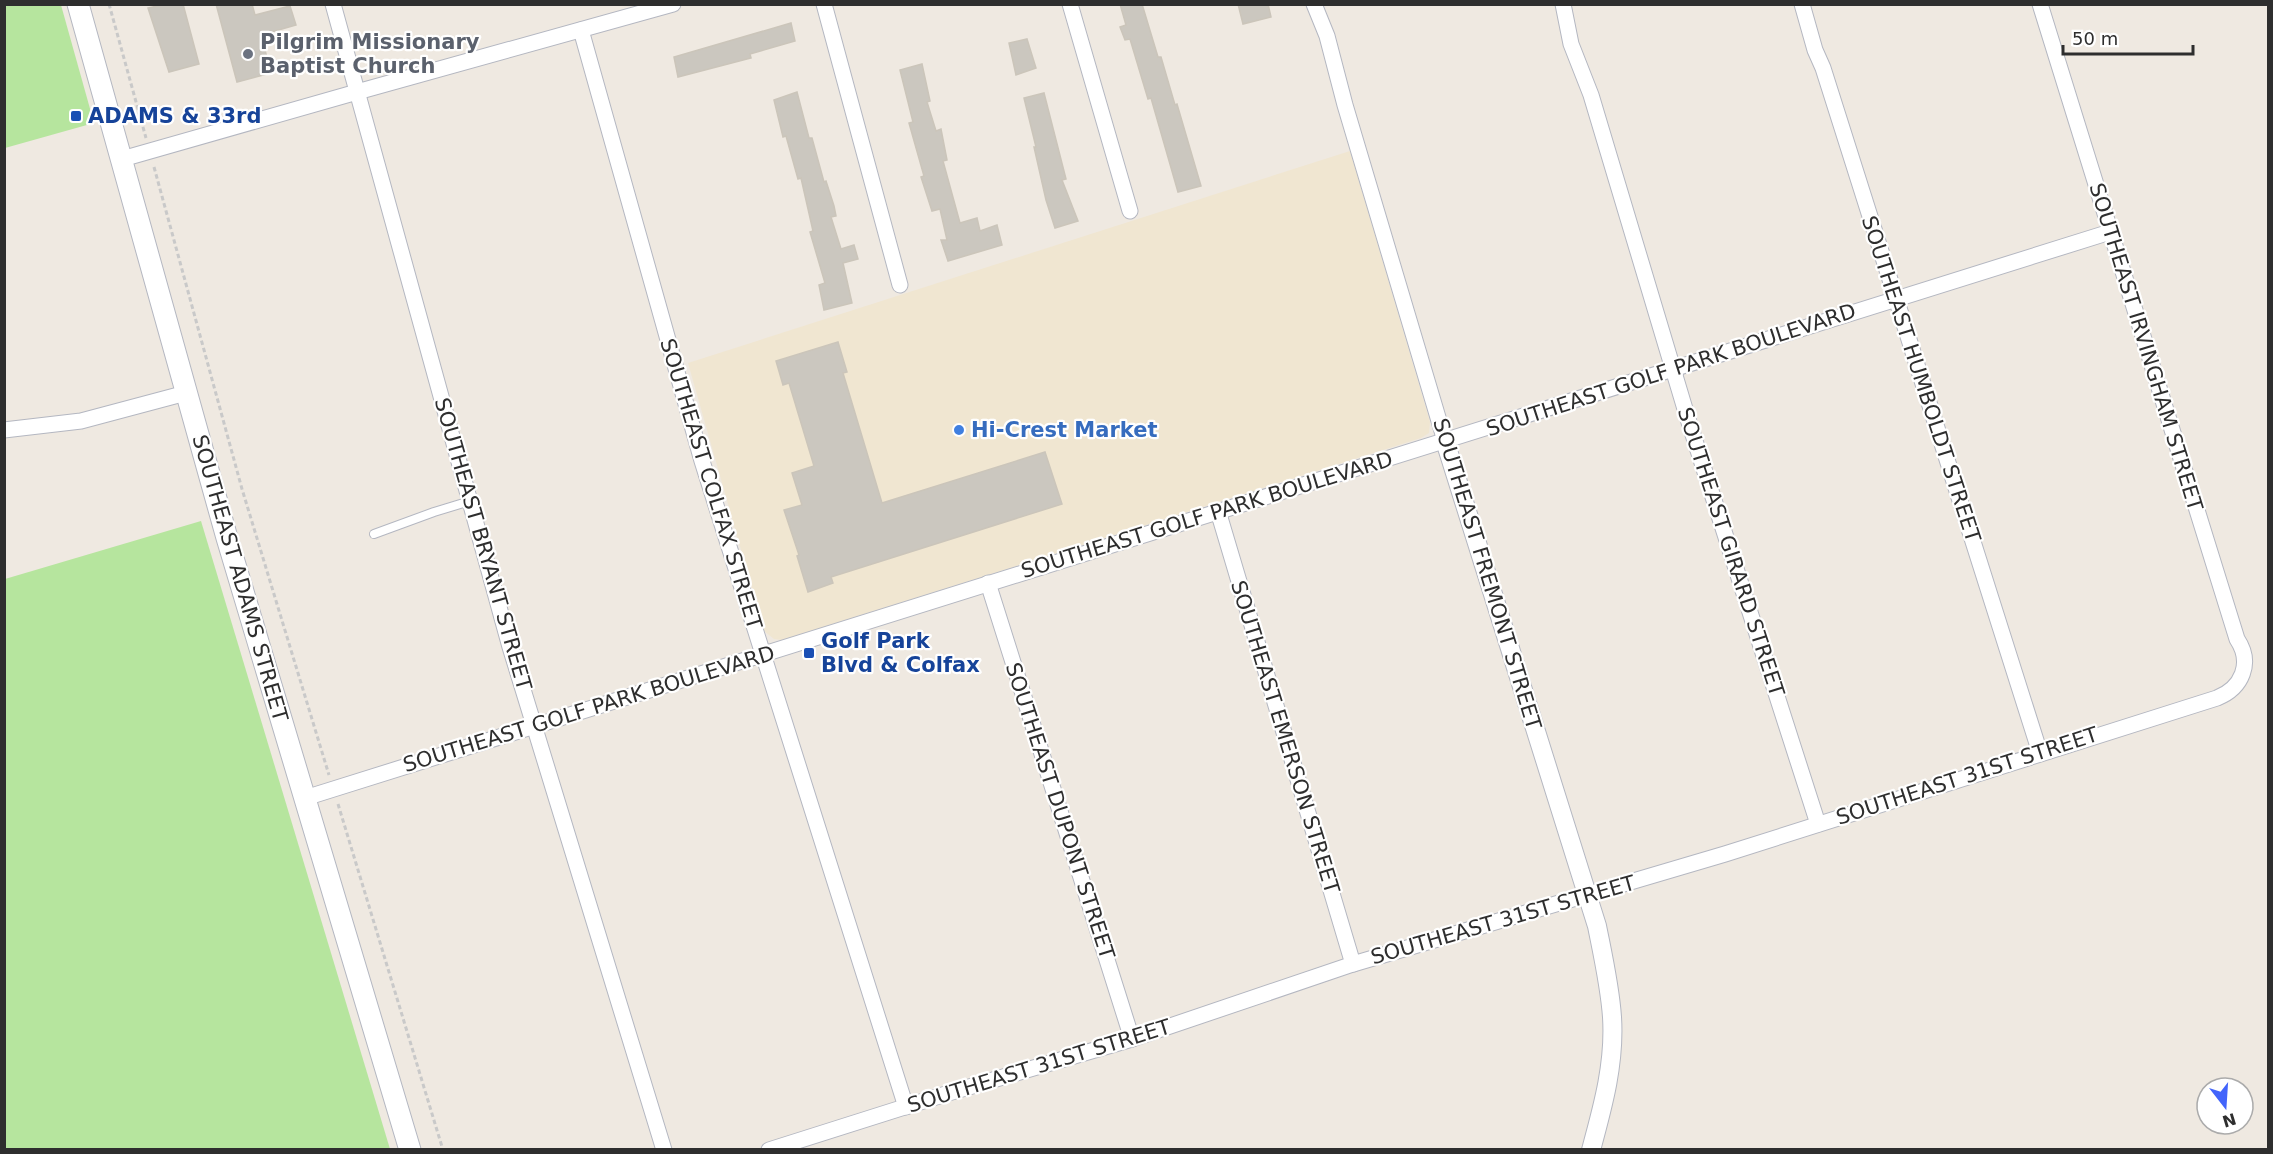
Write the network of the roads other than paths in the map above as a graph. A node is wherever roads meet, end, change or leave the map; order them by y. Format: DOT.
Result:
graph roads {
  1 [pos="78,4"];
  2 [pos="333,4"];
  3 [pos="674,4"];
  4 [pos="824,4"];
  5 [pos="1070,4"];
  6 [pos="1314,4"];
  7 [pos="1563,4"];
  8 [pos="1802,4"];
  9 [pos="2040,4"];
  10 [pos="582,30"];
  11 [pos="357,92"];
  12 [pos="122,159"];
  13 [pos="1130,211"];
  14 [pos="2110,232"];
  15 [pos="900,285"];
  16 [pos="1895,299"];
  17 [pos="1672,368"];
  18 [pos="186,393"];
  19 [pos="4,430"];
  20 [pos="1445,441"];
  21 [pos="470,501"];
  22 [pos="1218,511"];
  23 [pos="374,534"];
  24 [pos="988,583"];
  25 [pos="763,654"];
  26 [pos="2235,688"];
  27 [pos="534,726"];
  28 [pos="2040,753"];
  29 [pos="305,798"];
  30 [pos="1818,824"];
  31 [pos="1587,896"];
  32 [pos="1353,964"];
  33 [pos="1132,1039"];
  34 [pos="906,1107"];
  35 [pos="410,1149"];
  36 [pos="664,1149"];
  37 [pos="769,1149"];
  38 [pos="1591,1149"];
  1 -- 12 [label="main road, SOUTHEAST ADAMS STREET"];
  2 -- 11 [label="street, SOUTHEAST BRYANT STREET"];
  3 -- 10 [label="street"];
  4 -- 15 [label="street"];
  5 -- 13 [label="street"];
  6 -- 20 [label="street, SOUTHEAST FREMONT STREET"];
  7 -- 17 [label="street, SOUTHEAST GIRARD STREET"];
  8 -- 16 [label="street, SOUTHEAST HUMBOLDT STREET"];
  9 -- 14 [label="street, SOUTHEAST IRVINGHAM STREET"];
  10 -- 11 [label="street"];
  10 -- 25 [label="street, SOUTHEAST COLFAX STREET"];
  11 -- 12 [label="street"];
  11 -- 21 [label="street, SOUTHEAST BRYANT STREET"];
  12 -- 18 [label="main road, SOUTHEAST ADAMS STREET"];
  14 -- 16 [label="street, SOUTHEAST GOLF PARK BOULEVARD"];
  14 -- 26 [label="street, SOUTHEAST IRVINGHAM STREET"];
  16 -- 17 [label="street, SOUTHEAST GOLF PARK BOULEVARD"];
  16 -- 28 [label="street, SOUTHEAST HUMBOLDT STREET"];
  17 -- 20 [label="street, SOUTHEAST GOLF PARK BOULEVARD"];
  17 -- 30 [label="street, SOUTHEAST GIRARD STREET"];
  18 -- 19 [label="street"];
  18 -- 29 [label="main road, SOUTHEAST ADAMS STREET"];
  20 -- 22 [label="street, SOUTHEAST GOLF PARK BOULEVARD"];
  20 -- 31 [label="street, SOUTHEAST FREMONT STREET"];
  21 -- 23 [label="lane"];
  21 -- 27 [label="street, SOUTHEAST BRYANT STREET"];
  22 -- 24 [label="street, SOUTHEAST GOLF PARK BOULEVARD"];
  22 -- 32 [label="street, SOUTHEAST EMERSON STREET"];
  24 -- 25 [label="street, SOUTHEAST GOLF PARK BOULEVARD"];
  24 -- 33 [label="street, SOUTHEAST DUPONT STREET"];
  25 -- 27 [label="street, SOUTHEAST GOLF PARK BOULEVARD"];
  25 -- 34 [label="street, SOUTHEAST COLFAX STREET"];
  26 -- 28 [label="street, SOUTHEAST 31ST STREET"];
  27 -- 29 [label="street, SOUTHEAST GOLF PARK BOULEVARD"];
  27 -- 36 [label="street, SOUTHEAST BRYANT STREET"];
  28 -- 30 [label="street, SOUTHEAST 31ST STREET"];
  29 -- 35 [label="main road, SOUTHEAST ADAMS STREET"];
  30 -- 31 [label="street, SOUTHEAST 31ST STREET"];
  31 -- 32 [label="street, SOUTHEAST 31ST STREET"];
  31 -- 38 [label="street, SOUTHEAST FREMONT STREET"];
  32 -- 33 [label="street, SOUTHEAST 31ST STREET"];
  33 -- 34 [label="street, SOUTHEAST 31ST STREET"];
  34 -- 37 [label="street, SOUTHEAST 31ST STREET"];
}
